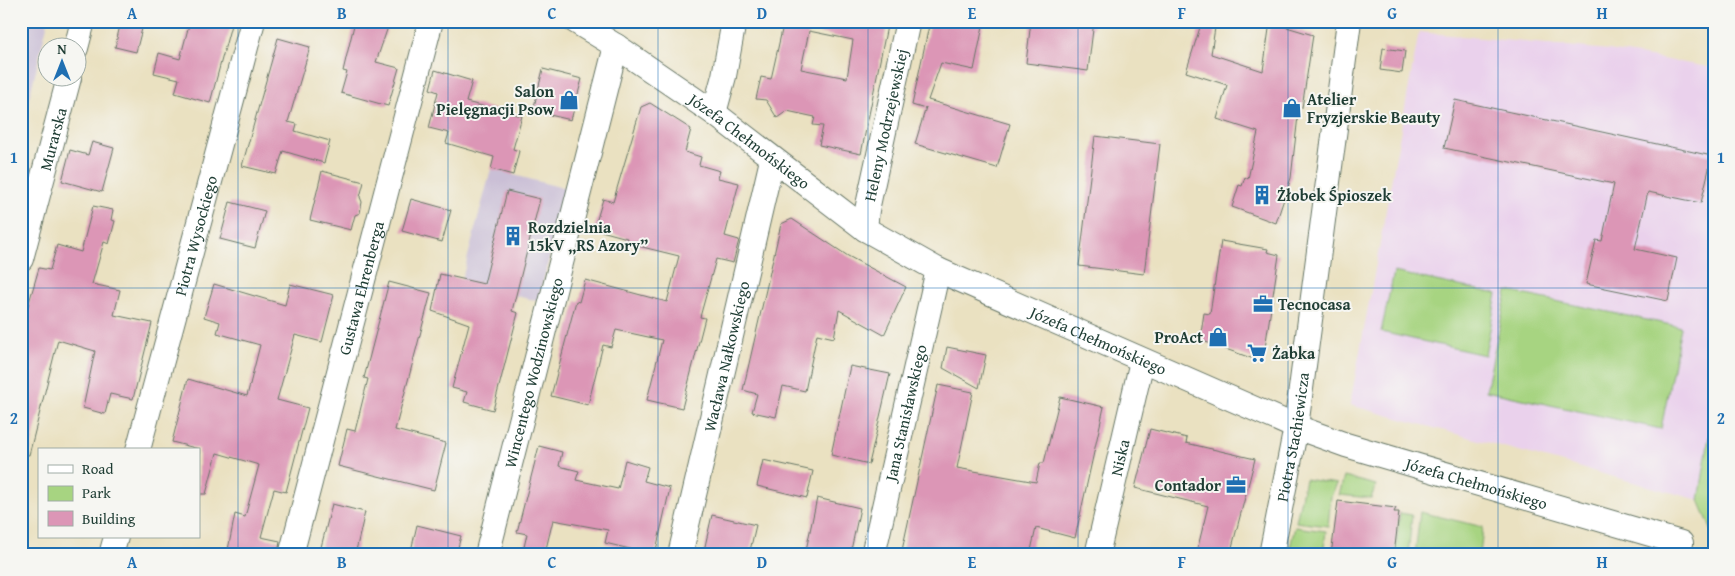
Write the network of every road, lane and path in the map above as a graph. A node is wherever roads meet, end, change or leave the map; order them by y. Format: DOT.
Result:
graph roads {
  1 [pos="83,21"];
  2 [pos="253,21"];
  3 [pos="431,21"];
  4 [pos="574,21"];
  5 [pos="734,21"];
  6 [pos="908,21"];
  7 [pos="1348,21"];
  8 [pos="79,38"];
  9 [pos="616,46"];
  10 [pos="66,88"];
  11 [pos="714,113"];
  12 [pos="772,160"];
  13 [pos="865,230"];
  14 [pos="21,259"];
  15 [pos="938,270"];
  16 [pos="1142,361"];
  17 [pos="1296,427"];
  18 [pos="139,448"];
  19 [pos="116,538"];
  20 [pos="1681,543"];
  21 [pos="111,555"];
  22 [pos="291,555"];
  23 [pos="487,555"];
  24 [pos="680,555"];
  25 [pos="873,555"];
  26 [pos="1097,555"];
  27 [pos="1271,555"];
  1 -- 8 [label="street"];
  2 -- 18 [label="street, Piotra Wysockiego"];
  3 -- 22 [label="street, Gustawa Ehrenberga"];
  4 -- 9 [label="street, Józefa Chełmońskiego"];
  5 -- 11 [label="street"];
  6 -- 13 [label="street, Heleny Modrzejewskiej"];
  7 -- 17 [label="street, Piotra Stachiewicza"];
  9 -- 11 [label="street, Józefa Chełmońskiego"];
  9 -- 23 [label="street, Wincentego Wodzinowskiego"];
  10 -- 14 [label="street, Murarska"];
  11 -- 12 [label="street, Józefa Chełmońskiego"];
  12 -- 13 [label="street, Józefa Chełmońskiego"];
  12 -- 24 [label="street, Wacława Nałkowskiego"];
  13 -- 15 [label="street, Józefa Chełmońskiego"];
  15 -- 16 [label="street, Józefa Chełmońskiego"];
  15 -- 25 [label="street, Jana Stanisławskiego"];
  16 -- 17 [label="street, Józefa Chełmońskiego"];
  16 -- 26 [label="street, Niska"];
  17 -- 20 [label="street, Józefa Chełmońskiego"];
  17 -- 27 [label="street, Piotra Stachiewicza"];
  19 -- 21 [label="street"];
}
